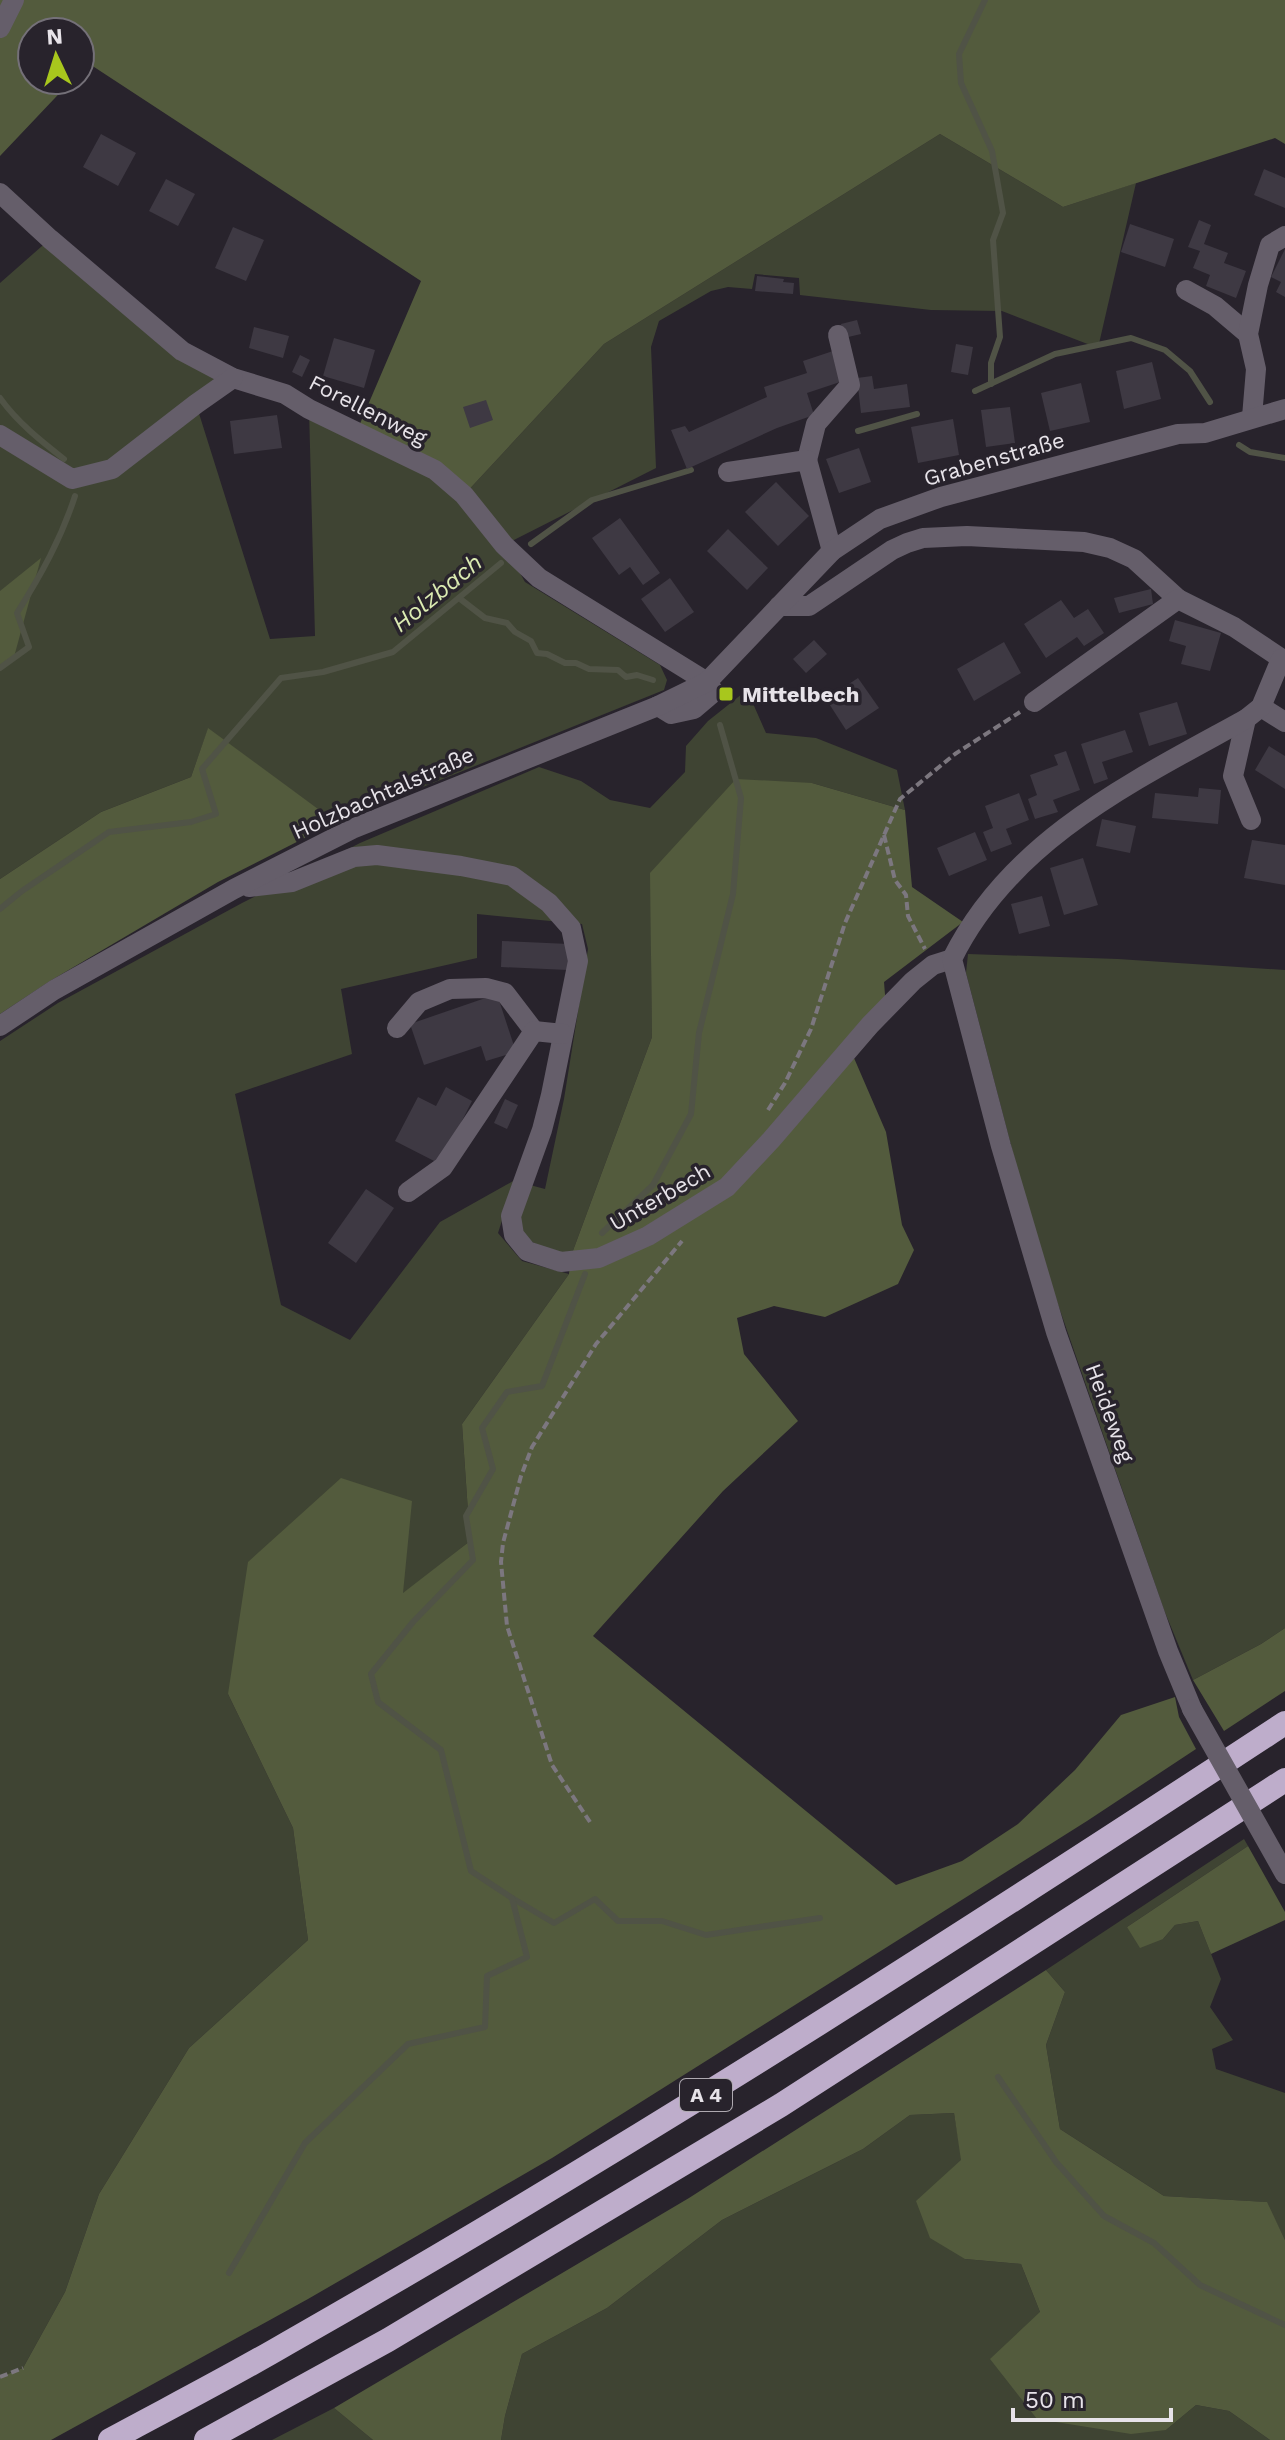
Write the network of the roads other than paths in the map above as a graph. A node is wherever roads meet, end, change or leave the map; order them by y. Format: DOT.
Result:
graph roads {
  1 [pos="14,0"];
  2 [pos="0,28"];
  3 [pos="0,193"];
  4 [pos="1285,236"];
  5 [pos="1186,290"];
  6 [pos="1248,334"];
  7 [pos="838,335"];
  8 [pos="233,378"];
  9 [pos="1285,409"];
  10 [pos="1252,417"];
  11 [pos="0,435"];
  12 [pos="807,460"];
  13 [pos="728,472"];
  14 [pos="832,551"];
  15 [pos="1178,599"];
  16 [pos="779,606"];
  17 [pos="1283,660"];
  18 [pos="707,682"];
  19 [pos="1034,702"];
  20 [pos="1253,713"];
  21 [pos="1285,722"];
  22 [pos="1251,820"];
  23 [pos="234,889"];
  24 [pos="948,957"];
  25 [pos="0,1026"];
  26 [pos="397,1028"];
  27 [pos="534,1031"];
  28 [pos="563,1034"];
  29 [pos="408,1192"];
  30 [pos="1285,1723"];
  31 [pos="1285,1780"];
  32 [pos="1285,1874"];
  33 [pos="110,2440"];
  34 [pos="206,2440"];
  1 -- 2 [label="street"];
  3 -- 8 [label="street, Forellenweg"];
  4 -- 6 [label="street"];
  5 -- 6 [label="street"];
  6 -- 10 [label="street"];
  7 -- 12 [label="street"];
  8 -- 11 [label="street"];
  8 -- 18 [label="street, Forellenweg"];
  9 -- 10 [label="street, Grabenstraße"];
  10 -- 14 [label="street, Grabenstraße"];
  12 -- 13 [label="street"];
  12 -- 14 [label="street"];
  14 -- 16 [label="street, Grabenstraße"];
  15 -- 16 [label="street"];
  15 -- 17 [label="street"];
  15 -- 19 [label="street"];
  16 -- 18 [label="street, Holzbachtalstraße"];
  17 -- 20 [label="street"];
  18 -- 23 [label="street, Holzbachtalstraße"];
  20 -- 21 [label="street"];
  20 -- 22 [label="street"];
  20 -- 24 [label="street"];
  23 -- 25 [label="street, Holzbachtalstraße"];
  23 -- 28 [label="street, Unterbech"];
  24 -- 28 [label="street, Unterbech"];
  24 -- 32 [label="street, Heideweg, bridge"];
  26 -- 27 [label="street"];
  27 -- 28 [label="street"];
  27 -- 29 [label="street"];
  30 -- 33 [label="highway, A 4"];
  31 -- 34 [label="highway, A 4"];
}
